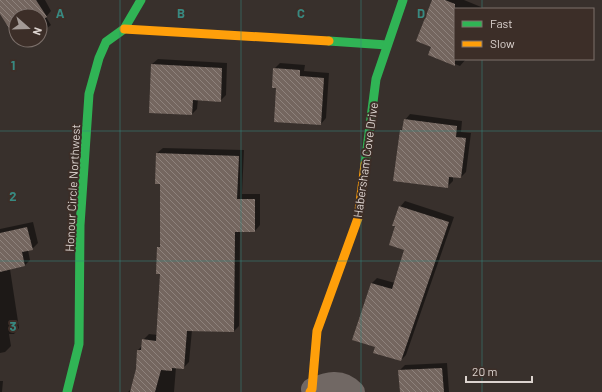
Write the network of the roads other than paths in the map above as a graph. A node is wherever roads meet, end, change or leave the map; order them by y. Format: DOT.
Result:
graph roads {
  1 [pos="141,0"];
  2 [pos="403,0"];
  3 [pos="124,29"];
  4 [pos="387,45"];
  5 [pos="311,390"];
  6 [pos="67,392"];
  7 [pos="354,392"];
  1 -- 3 [label="street, Honour Circle Northwest"];
  2 -- 4 [label="street, Habersham Cove Drive"];
  3 -- 4 [label="street"];
  3 -- 6 [label="street, Honour Circle Northwest"];
  4 -- 5 [label="street, Habersham Cove Drive"];
  5 -- 7 [label="street, Habersham Cove Drive"];
}
